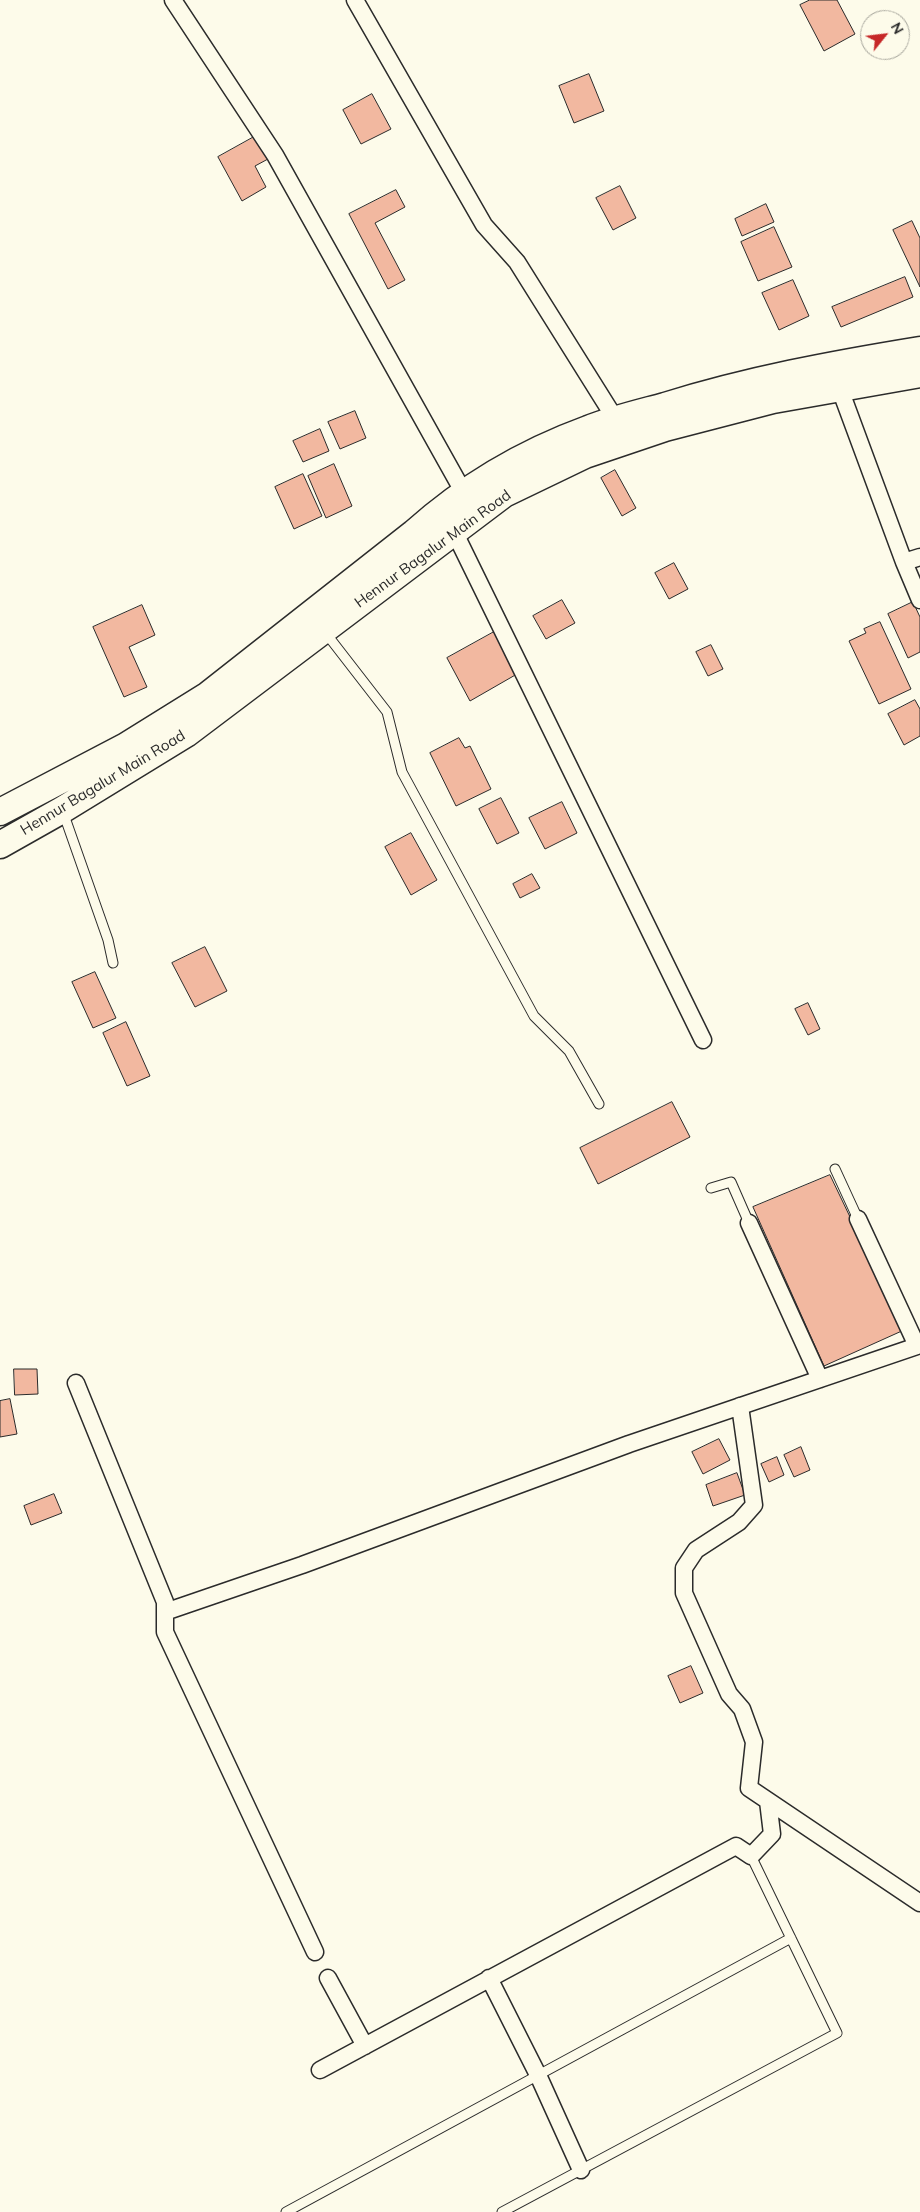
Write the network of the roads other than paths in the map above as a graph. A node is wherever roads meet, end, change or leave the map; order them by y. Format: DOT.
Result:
graph roads {
  1 [pos="173,0"];
  2 [pos="355,0"];
  3 [pos="920,350"];
  4 [pos="831,364"];
  5 [pos="920,374"];
  6 [pos="839,389"];
  7 [pos="616,420"];
  8 [pos="470,504"];
  9 [pos="441,509"];
  10 [pos="455,531"];
  11 [pos="920,557"];
  12 [pos="904,562"];
  13 [pos="920,600"];
  14 [pos="324,630"];
  15 [pos="62,810"];
  16 [pos="0,812"];
  17 [pos="0,844"];
  18 [pos="113,963"];
  19 [pos="703,1040"];
  20 [pos="599,1104"];
  21 [pos="835,1169"];
  22 [pos="710,1188"];
  23 [pos="858,1219"];
  24 [pos="749,1223"];
  25 [pos="918,1345"];
  26 [pos="820,1379"];
  27 [pos="76,1383"];
  28 [pos="740,1406"];
  29 [pos="165,1612"];
  30 [pos="768,1801"];
  31 [pos="751,1856"];
  32 [pos="920,1903"];
  33 [pos="791,1938"];
  34 [pos="315,1952"];
  35 [pos="328,1978"];
  36 [pos="489,1978"];
  37 [pos="365,2046"];
  38 [pos="320,2070"];
  39 [pos="538,2075"];
  40 [pos="581,2170"];
  41 [pos="286,2212"];
  42 [pos="502,2212"];
  1 -- 8 [label="street"];
  2 -- 7 [label="street"];
  3 -- 4 [label="main road, Hennur Bagalur Main Road"];
  4 -- 6 [label="street"];
  4 -- 7 [label="main road, Hennur Bagalur Main Road"];
  5 -- 6 [label="main road, Hennur Bagalur Main Road"];
  6 -- 8 [label="main road, Hennur Bagalur Main Road"];
  6 -- 12 [label="street"];
  7 -- 8 [label="main road, Hennur Bagalur Main Road"];
  8 -- 9 [label="main road, Hennur Bagalur Main Road"];
  8 -- 10 [label="main road, Hennur Bagalur Main Road"];
  9 -- 10 [label="street"];
  9 -- 16 [label="main road, Hennur Bagalur Main Road"];
  10 -- 14 [label="main road, Hennur Bagalur Main Road"];
  10 -- 19 [label="street"];
  11 -- 12 [label="street"];
  12 -- 13 [label="street"];
  14 -- 15 [label="main road, Hennur Bagalur Main Road"];
  14 -- 20 [label="lane"];
  15 -- 17 [label="main road, Hennur Bagalur Main Road"];
  15 -- 18 [label="lane"];
  21 -- 23 [label="lane"];
  22 -- 24 [label="lane"];
  23 -- 25 [label="street"];
  24 -- 26 [label="street"];
  25 -- 26 [label="street"];
  26 -- 28 [label="street"];
  27 -- 29 [label="street"];
  28 -- 29 [label="street"];
  28 -- 30 [label="street"];
  29 -- 34 [label="street"];
  30 -- 31 [label="street"];
  30 -- 32 [label="street"];
  31 -- 33 [label="lane"];
  31 -- 36 [label="street"];
  33 -- 39 [label="lane"];
  33 -- 40 [label="lane"];
  35 -- 37 [label="street"];
  36 -- 37 [label="street"];
  36 -- 39 [label="street"];
  37 -- 38 [label="street"];
  39 -- 40 [label="street"];
  39 -- 41 [label="lane"];
  40 -- 42 [label="lane"];
}
